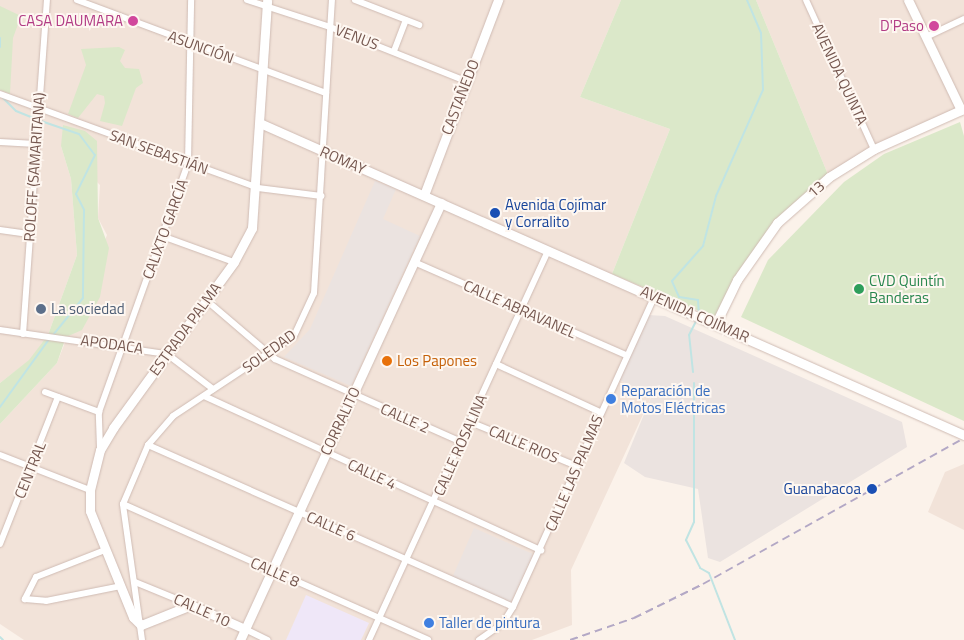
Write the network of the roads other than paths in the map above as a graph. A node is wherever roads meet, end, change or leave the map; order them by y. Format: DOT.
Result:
graph roads {
  1 [pos="47,0"];
  2 [pos="77,0"];
  3 [pos="191,0"];
  4 [pos="246,0"];
  5 [pos="332,0"];
  6 [pos="355,0"];
  7 [pos="498,0"];
  8 [pos="806,0"];
  9 [pos="908,0"];
  10 [pos="372,3"];
  11 [pos="266,4"];
  12 [pos="964,19"];
  13 [pos="406,20"];
  14 [pos="419,25"];
  15 [pos="330,27"];
  16 [pos="926,37"];
  17 [pos="191,44"];
  18 [pos="394,51"];
  19 [pos="265,69"];
  20 [pos="466,81"];
  21 [pos="326,93"];
  22 [pos="0,94"];
  23 [pos="38,109"];
  24 [pos="962,109"];
  25 [pos="262,124"];
  26 [pos="0,142"];
  27 [pos="36,144"];
  28 [pos="874,148"];
  29 [pos="322,151"];
  30 [pos="188,163"];
  31 [pos="258,188"];
  32 [pos="424,195"];
  33 [pos="320,196"];
  34 [pos="441,203"];
  35 [pos="0,230"];
  36 [pos="29,234"];
  37 [pos="162,236"];
  38 [pos="548,250"];
  39 [pos="234,262"];
  40 [pos="414,262"];
  41 [pos="655,296"];
  42 [pos="206,300"];
  43 [pos="521,310"];
  44 [pos="716,323"];
  45 [pos="0,330"];
  46 [pos="23,334"];
  47 [pos="123,344"];
  48 [pos="167,354"];
  49 [pos="268,355"];
  50 [pos="626,355"];
  51 [pos="496,364"];
  52 [pos="213,389"];
  53 [pos="45,392"];
  54 [pos="352,395"];
  55 [pos="204,396"];
  56 [pos="58,397"];
  57 [pos="99,412"];
  58 [pos="600,412"];
  59 [pos="470,422"];
  60 [pos="964,435"];
  61 [pos="461,442"];
  62 [pos="148,445"];
  63 [pos="100,450"];
  64 [pos="326,452"];
  65 [pos="0,455"];
  66 [pos="32,466"];
  67 [pos="577,466"];
  68 [pos="90,490"];
  69 [pos="434,503"];
  70 [pos="124,504"];
  71 [pos="299,511"];
  72 [pos="0,542"];
  73 [pos="105,550"];
  74 [pos="541,550"];
  75 [pos="407,560"];
  76 [pos="272,570"];
  77 [pos="135,582"];
  78 [pos="121,586"];
  79 [pos="190,605"];
  80 [pos="512,607"];
  81 [pos="380,619"];
  82 [pos="140,625"];
  83 [pos="244,629"];
  84 [pos="142,640"];
  85 [pos="240,640"];
  86 [pos="268,640"];
  87 [pos="369,640"];
  88 [pos="428,640"];
  89 [pos="479,640"];
  1 -- 23 [label="street, ROLOFF (SAMARITANA)"];
  2 -- 17 [label="street, ASUNCIÓN"];
  3 -- 17 [label="street, CALIXTO GARCÍA"];
  4 -- 11 [label="street, VENUS"];
  5 -- 15 [label="street, SOLEDAD"];
  6 -- 10 [label="street"];
  7 -- 20 [label="street, CASTAÑEDO"];
  8 -- 28 [label="street, AVENIDA QUINTA"];
  9 -- 16 [label="street"];
  10 -- 13 [label="street"];
  11 -- 15 [label="street, VENUS"];
  11 -- 19 [label="street, ESTRADA PALMA"];
  12 -- 16 [label="street"];
  13 -- 14 [label="street"];
  13 -- 18 [label="street"];
  15 -- 18 [label="street, VENUS"];
  15 -- 21 [label="street, SOLEDAD"];
  16 -- 24 [label="street"];
  17 -- 19 [label="street, ASUNCIÓN"];
  17 -- 30 [label="street, CALIXTO GARCÍA"];
  18 -- 20 [label="street, VENUS"];
  19 -- 21 [label="street, ASUNCIÓN"];
  19 -- 25 [label="street, ESTRADA PALMA"];
  20 -- 32 [label="street, CASTAÑEDO"];
  21 -- 29 [label="street, SOLEDAD"];
  22 -- 23 [label="street, SAN SEBASTIÁN"];
  23 -- 27 [label="street, ROLOFF (SAMARITANA)"];
  23 -- 30 [label="street, SAN SEBASTIÁN"];
  24 -- 28 [label="street, 13"];
  25 -- 29 [label="street, ROMAY"];
  25 -- 31 [label="street, ESTRADA PALMA"];
  26 -- 27 [label="street"];
  27 -- 36 [label="street, ROLOFF (SAMARITANA)"];
  28 -- 44 [label="street, 13"];
  29 -- 32 [label="street, ROMAY"];
  29 -- 33 [label="street, SOLEDAD"];
  30 -- 31 [label="street, SAN SEBASTIÁN"];
  30 -- 37 [label="street, CALIXTO GARCÍA"];
  31 -- 33 [label="street, SAN SEBASTIÁN"];
  31 -- 39 [label="street, ESTRADA PALMA"];
  32 -- 34 [label="street, AVENIDA COJÍMAR"];
  33 -- 49 [label="street, SOLEDAD"];
  34 -- 38 [label="street, AVENIDA COJÍMAR"];
  34 -- 40 [label="street, CORRALITO"];
  35 -- 36 [label="street"];
  36 -- 46 [label="street, ROLOFF (SAMARITANA)"];
  37 -- 39 [label="street"];
  37 -- 47 [label="street, CALIXTO GARCÍA"];
  38 -- 41 [label="street, AVENIDA COJÍMAR"];
  38 -- 43 [label="street, CALLE ROSALINA"];
  39 -- 42 [label="street, ESTRADA PALMA"];
  40 -- 43 [label="street, CALLE ABRAVANEL"];
  40 -- 54 [label="street, CORRALITO"];
  41 -- 44 [label="street, AVENIDA COJÍMAR"];
  41 -- 50 [label="street, CALLE LAS PALMAS"];
  42 -- 48 [label="street, ESTRADA PALMA"];
  42 -- 49 [label="street, CALLE 2"];
  43 -- 50 [label="street, CALLE ABRAVANEL"];
  43 -- 51 [label="street, CALLE ROSALINA"];
  44 -- 60 [label="street, AVENIDA COJÍMAR"];
  45 -- 46 [label="street, APODACA"];
  46 -- 47 [label="street, APODACA"];
  47 -- 48 [label="street, APODACA"];
  47 -- 57 [label="street, CALIXTO GARCÍA"];
  48 -- 52 [label="street, APODACA"];
  48 -- 63 [label="street, ESTRADA PALMA"];
  49 -- 52 [label="street, SOLEDAD"];
  49 -- 54 [label="street, CALLE 2"];
  50 -- 58 [label="street, CALLE LAS PALMAS"];
  51 -- 58 [label="street"];
  51 -- 59 [label="street, CALLE ROSALINA"];
  52 -- 55 [label="street, SOLEDAD"];
  53 -- 56 [label="street"];
  54 -- 61 [label="street, CALLE 2"];
  54 -- 64 [label="street, CORRALITO"];
  55 -- 62 [label="street, SOLEDAD"];
  55 -- 64 [label="street, CALLE 4"];
  56 -- 57 [label="street"];
  56 -- 66 [label="street, CENTRAL"];
  57 -- 63 [label="street, CALIXTO GARCÍA"];
  58 -- 67 [label="street, CALLE LAS PALMAS"];
  59 -- 61 [label="street, CALLE ROSALINA"];
  59 -- 67 [label="street, CALLE RIOS"];
  61 -- 69 [label="street, CALLE ROSALINA"];
  62 -- 70 [label="street, SOLEDAD"];
  62 -- 71 [label="street, CALLE 6"];
  63 -- 68 [label="street, ESTRADA PALMA"];
  64 -- 69 [label="street, CALLE 4"];
  64 -- 71 [label="street, CORRALITO"];
  65 -- 66 [label="street"];
  66 -- 68 [label="street"];
  66 -- 72 [label="street, CENTRAL"];
  67 -- 74 [label="street, CALLE LAS PALMAS"];
  68 -- 73 [label="street, ESTRADA PALMA"];
  69 -- 74 [label="street, CALLE 4"];
  69 -- 75 [label="street, CALLE ROSALINA"];
  70 -- 76 [label="street, CALLE 8"];
  70 -- 77 [label="street"];
  71 -- 75 [label="street, CALLE 6"];
  71 -- 76 [label="street, CORRALITO"];
  73 -- 78 [label="street, ESTRADA PALMA"];
  73 -- 78 [label="street"];
  74 -- 80 [label="street, CALLE LAS PALMAS"];
  75 -- 80 [label="street, CALLE 6"];
  75 -- 81 [label="street, CALLE ROSALINA"];
  76 -- 81 [label="street, CALLE 8"];
  76 -- 83 [label="street, CORRALITO"];
  77 -- 79 [label="street, CALLE 10"];
  77 -- 82 [label="street"];
  78 -- 82 [label="street, ESTRADA PALMA"];
  79 -- 82 [label="street"];
  79 -- 83 [label="street, CALLE 10"];
  80 -- 89 [label="street, CALLE LAS PALMAS"];
  81 -- 87 [label="street, CALLE ROSALINA"];
  81 -- 88 [label="street, CALLE 8"];
  82 -- 84 [label="street, ESTRADA PALMA"];
  83 -- 85 [label="street, CORRALITO"];
  83 -- 86 [label="street, CALLE 10"];
}
